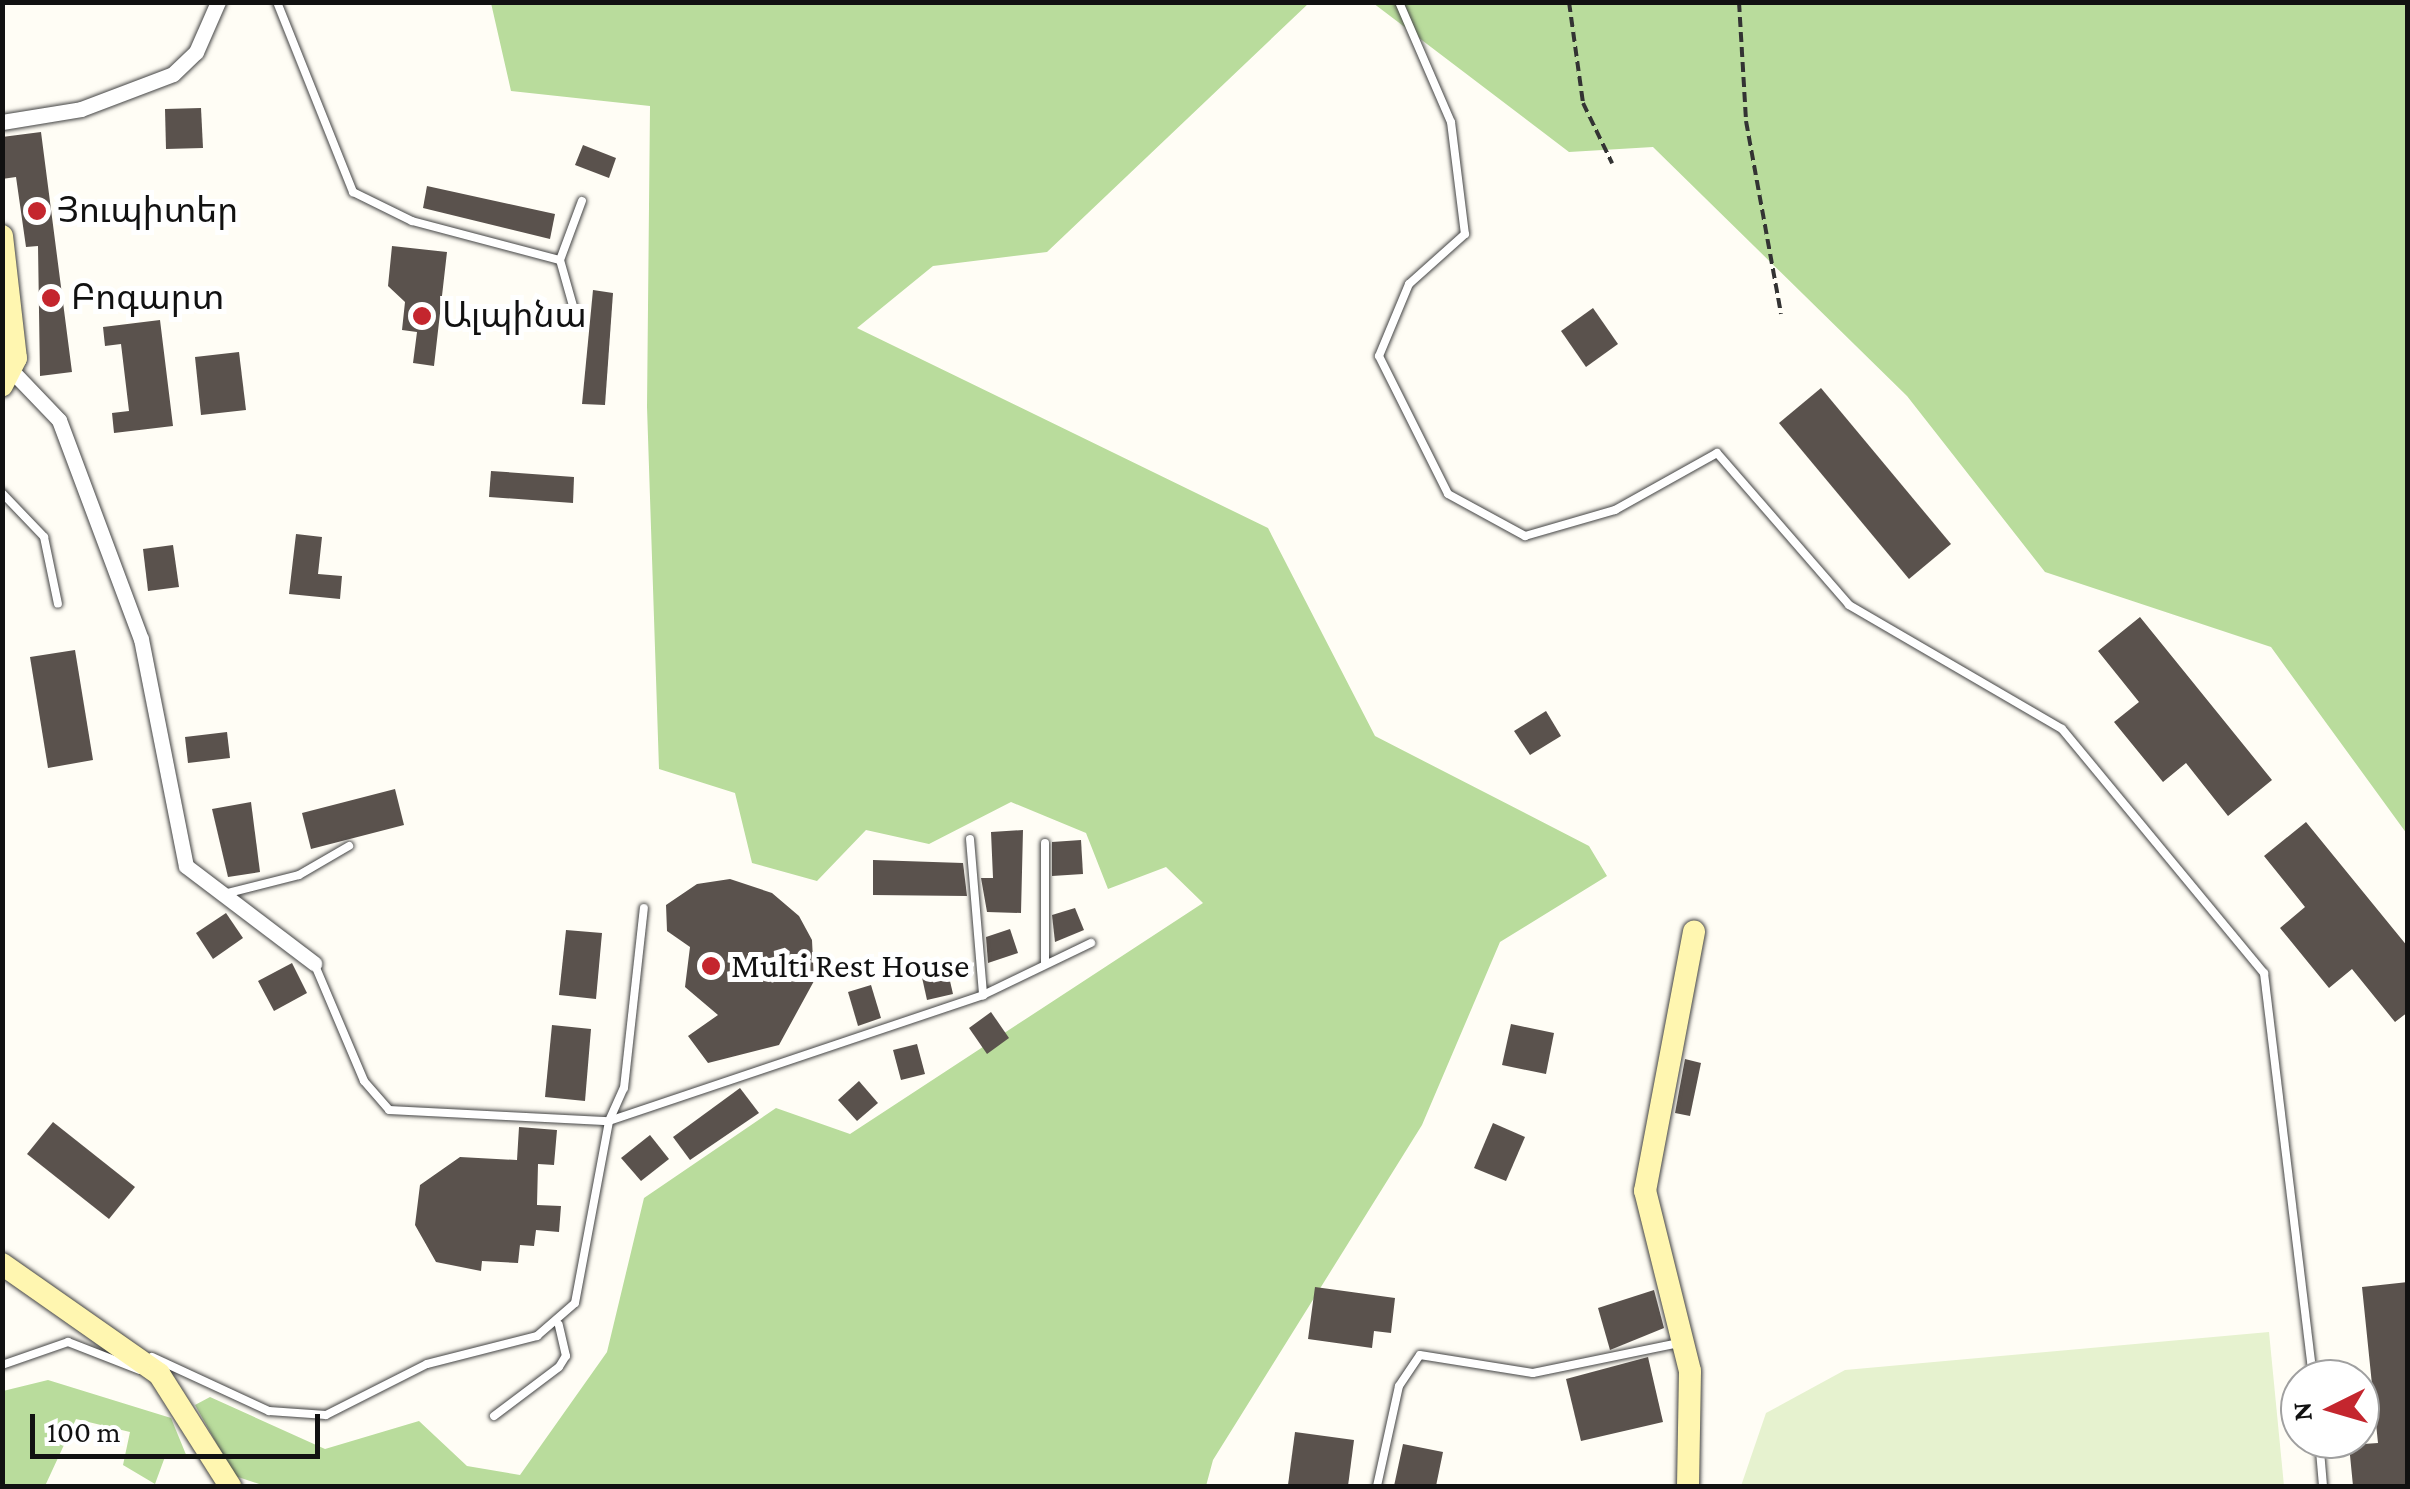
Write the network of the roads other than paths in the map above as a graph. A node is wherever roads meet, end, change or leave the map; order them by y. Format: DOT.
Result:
graph roads {
  1 [pos="218,2"];
  2 [pos="278,2"];
  3 [pos="1398,2"];
  4 [pos="2,122"];
  5 [pos="582,201"];
  6 [pos="2,236"];
  7 [pos="560,260"];
  8 [pos="575,313"];
  9 [pos="7,378"];
  10 [pos="2,492"];
  11 [pos="58,604"];
  12 [pos="970,839"];
  13 [pos="1045,843"];
  14 [pos="348,846"];
  15 [pos="224,894"];
  16 [pos="644,908"];
  17 [pos="1694,932"];
  18 [pos="1091,943"];
  19 [pos="314,963"];
  20 [pos="1045,964"];
  21 [pos="982,995"];
  22 [pos="609,1121"];
  23 [pos="2,1264"];
  24 [pos="559,1324"];
  25 [pos="1684,1342"];
  26 [pos="130,1347"];
  27 [pos="2311,1359"];
  28 [pos="2,1365"];
  29 [pos="159,1374"];
  30 [pos="494,1416"];
  31 [pos="2320,1459"];
  32 [pos="230,1486"];
  33 [pos="1377,1486"];
  34 [pos="1688,1486"];
  35 [pos="2323,1486"];
  1 -- 4 [label="street"];
  2 -- 7 [label="lane"];
  3 -- 27 [label="lane"];
  5 -- 7 [label="lane"];
  6 -- 9 [label="street"];
  7 -- 8 [label="lane"];
  9 -- 15 [label="street"];
  10 -- 11 [label="lane"];
  12 -- 21 [label="lane"];
  13 -- 20 [label="lane"];
  14 -- 15 [label="lane"];
  15 -- 19 [label="street"];
  16 -- 22 [label="lane"];
  17 -- 25 [label="street"];
  18 -- 20 [label="lane"];
  19 -- 22 [label="lane"];
  20 -- 21 [label="lane"];
  21 -- 22 [label="lane"];
  22 -- 24 [label="lane"];
  23 -- 26 [label="street"];
  24 -- 26 [label="lane"];
  24 -- 30 [label="lane"];
  25 -- 33 [label="lane"];
  25 -- 34 [label="street"];
  26 -- 29 [label="street"];
  28 -- 29 [label="lane"];
  29 -- 32 [label="street"];
  31 -- 35 [label="lane"];
}
